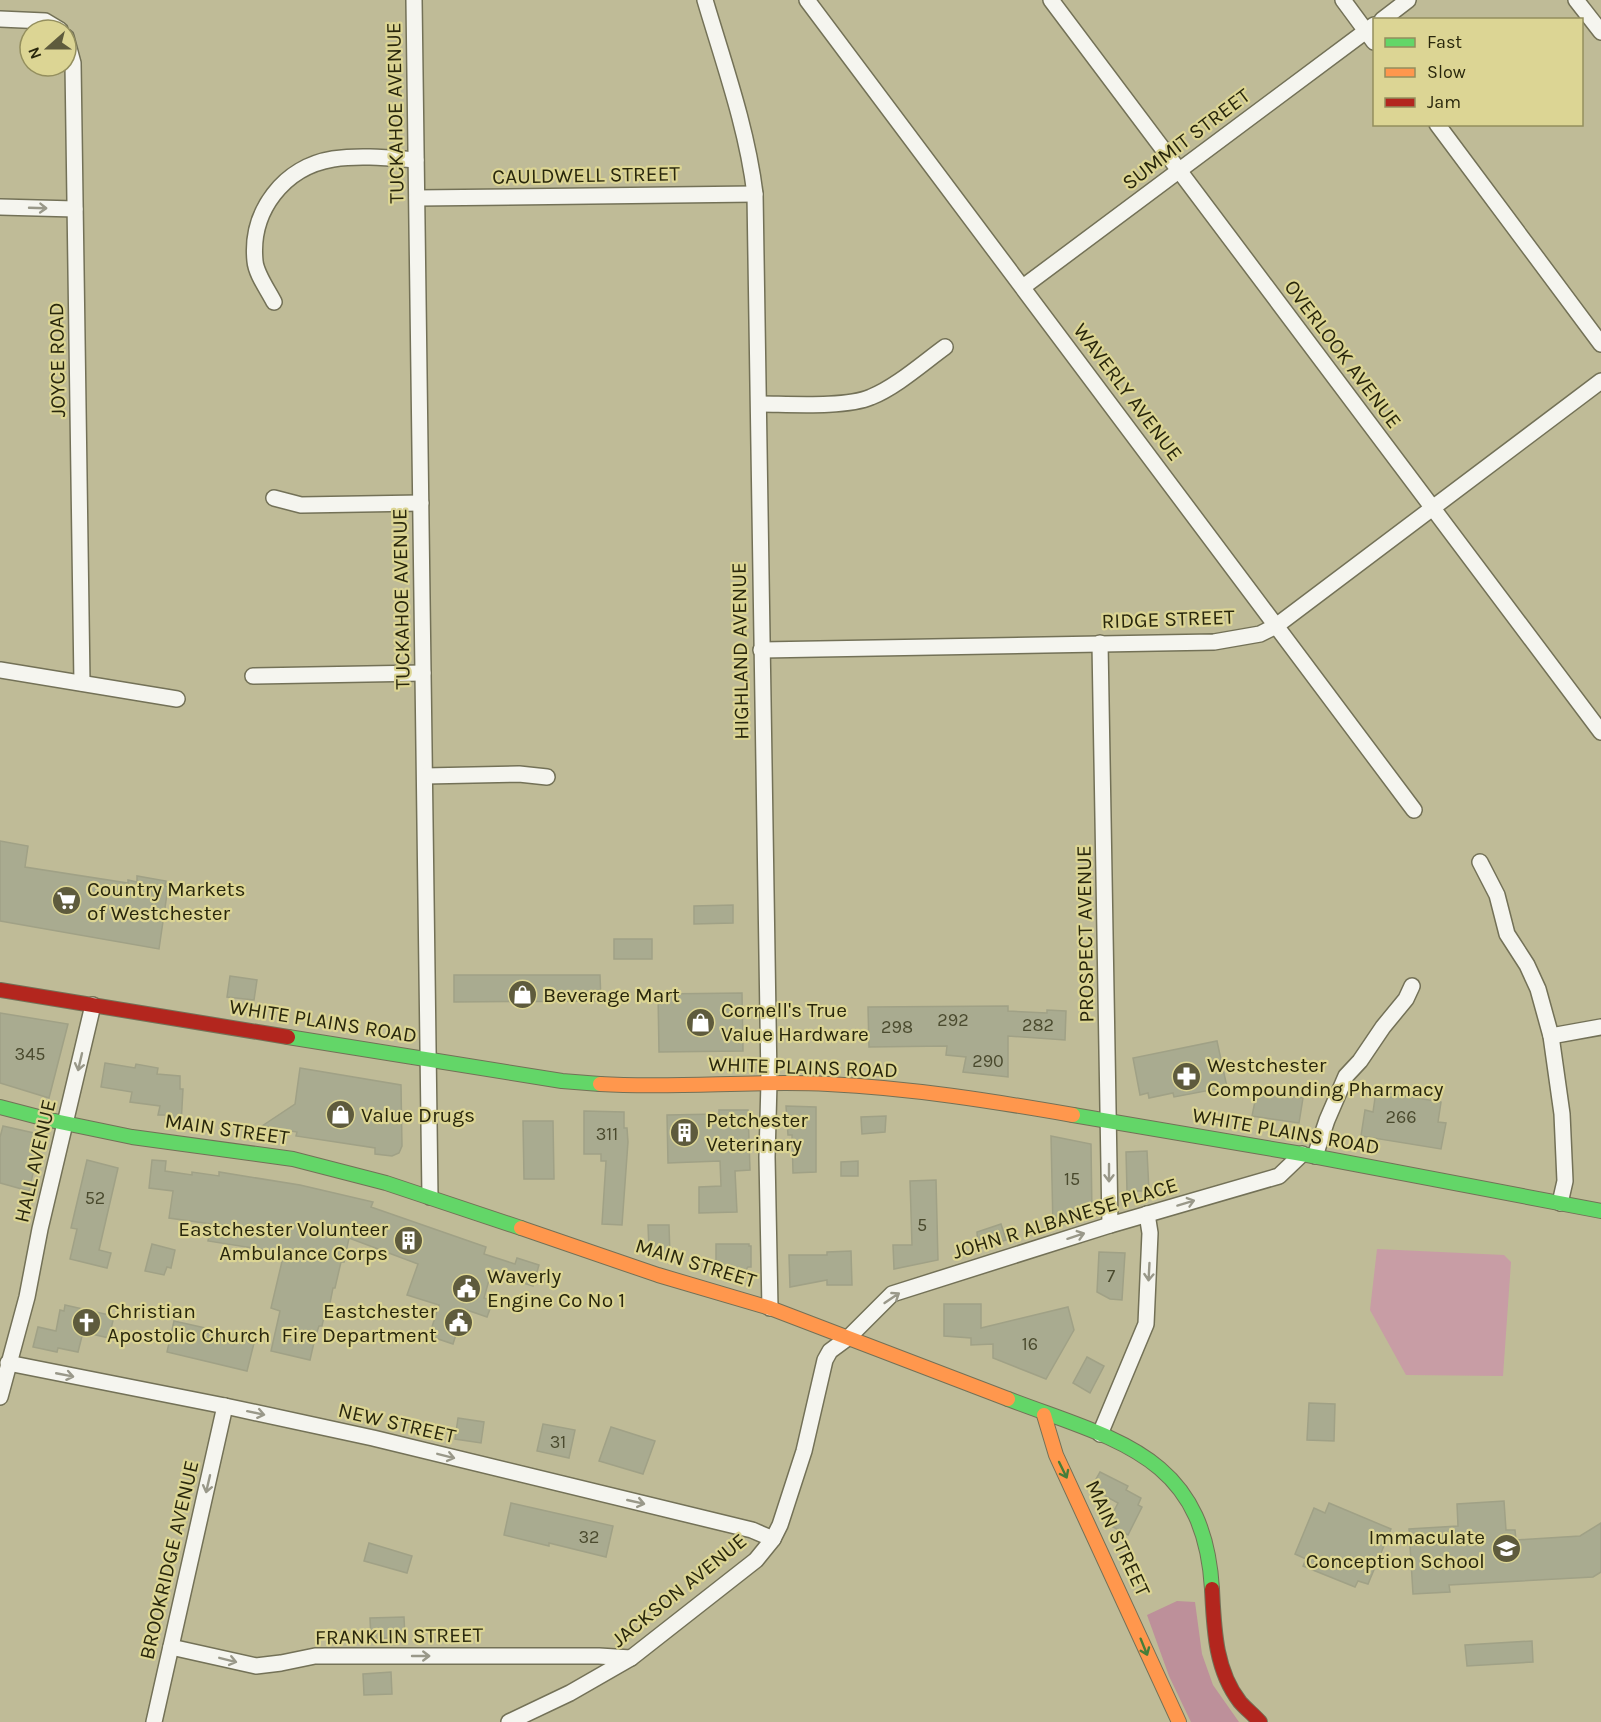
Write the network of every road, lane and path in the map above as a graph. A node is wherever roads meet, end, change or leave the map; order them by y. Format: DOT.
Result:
graph roads {
  1 [pos="414,0"];
  2 [pos="705,0"];
  3 [pos="807,0"];
  4 [pos="1051,0"];
  5 [pos="1343,0"];
  6 [pos="1408,0"];
  7 [pos="1576,0"];
  8 [pos="1385,18"];
  9 [pos="0,19"];
  10 [pos="18,20"];
  11 [pos="1601,32"];
  12 [pos="1372,33"];
  13 [pos="73,78"];
  14 [pos="1438,126"];
  15 [pos="416,160"];
  16 [pos="1179,170"];
  17 [pos="755,194"];
  18 [pos="417,198"];
  19 [pos="0,207"];
  20 [pos="75,209"];
  21 [pos="1023,287"];
  22 [pos="274,302"];
  23 [pos="1601,344"];
  24 [pos="945,347"];
  25 [pos="1601,381"];
  26 [pos="759,404"];
  27 [pos="274,498"];
  28 [pos="421,503"];
  29 [pos="1433,509"];
  30 [pos="1276,626"];
  31 [pos="1100,643"];
  32 [pos="761,650"];
  33 [pos="0,670"];
  34 [pos="423,673"];
  35 [pos="253,676"];
  36 [pos="82,683"];
  37 [pos="177,699"];
  38 [pos="1601,732"];
  39 [pos="425,776"];
  40 [pos="547,777"];
  41 [pos="1414,810"];
  42 [pos="1480,862"];
  43 [pos="1413,986"];
  44 [pos="0,990"];
  45 [pos="93,1005"];
  46 [pos="1601,1027"];
  47 [pos="1551,1036"];
  48 [pos="428,1059"];
  49 [pos="769,1082"];
  50 [pos="0,1107"];
  51 [pos="1108,1122"];
  52 [pos="65,1124"];
  53 [pos="1309,1155"];
  54 [pos="430,1197"];
  55 [pos="1560,1203"];
  56 [pos="1601,1211"];
  57 [pos="1147,1214"];
  58 [pos="1110,1225"];
  59 [pos="770,1308"];
  60 [pos="849,1337"];
  61 [pos="8,1363"];
  62 [pos="0,1397"];
  63 [pos="225,1406"];
  64 [pos="1044,1415"];
  65 [pos="1100,1434"];
  66 [pos="772,1539"];
  67 [pos="171,1647"];
  68 [pos="631,1658"];
  69 [pos="154,1722"];
  70 [pos="509,1722"];
  71 [pos="1179,1722"];
  72 [pos="1260,1722"];
  1 -- 15 [label="street, TUCKAHOE AVENUE"];
  2 -- 17 [label="street, HIGHLAND AVENUE"];
  3 -- 21 [label="street, WAVERLY AVENUE"];
  4 -- 16 [label="street, OVERLOOK AVENUE"];
  5 -- 12 [label="street"];
  6 -- 8 [label="street"];
  7 -- 11 [label="street"];
  9 -- 10 [label="street"];
  12 -- 16 [label="street, SUMMIT STREET"];
  13 -- 20 [label="street, JOYCE ROAD"];
  14 -- 23 [label="street"];
  15 -- 18 [label="street, TUCKAHOE AVENUE"];
  15 -- 22 [label="street"];
  16 -- 21 [label="street, SUMMIT STREET"];
  16 -- 29 [label="street, OVERLOOK AVENUE"];
  17 -- 18 [label="street, CAULDWELL STREET"];
  17 -- 26 [label="street, HIGHLAND AVENUE"];
  18 -- 28 [label="street, TUCKAHOE AVENUE"];
  19 -- 20 [label="street, one-way"];
  20 -- 36 [label="street, JOYCE ROAD"];
  21 -- 30 [label="street, WAVERLY AVENUE"];
  24 -- 26 [label="street"];
  25 -- 29 [label="street, RIDGE STREET"];
  26 -- 32 [label="street, HIGHLAND AVENUE"];
  27 -- 28 [label="street"];
  28 -- 34 [label="street, TUCKAHOE AVENUE"];
  29 -- 30 [label="street, RIDGE STREET"];
  29 -- 38 [label="street, OVERLOOK AVENUE"];
  30 -- 31 [label="street, RIDGE STREET"];
  30 -- 41 [label="street, WAVERLY AVENUE"];
  31 -- 32 [label="street, RIDGE STREET"];
  31 -- 51 [label="street, PROSPECT AVENUE"];
  32 -- 49 [label="street, HIGHLAND AVENUE"];
  33 -- 36 [label="street"];
  34 -- 35 [label="street"];
  34 -- 39 [label="street, TUCKAHOE AVENUE"];
  36 -- 37 [label="street"];
  39 -- 40 [label="street"];
  39 -- 48 [label="street, TUCKAHOE AVENUE"];
  42 -- 47 [label="street"];
  43 -- 53 [label="street"];
  44 -- 45 [label="street, WHITE PLAINS ROAD"];
  45 -- 48 [label="street, WHITE PLAINS ROAD"];
  45 -- 52 [label="street, HALL AVENUE, one-way"];
  46 -- 47 [label="street"];
  47 -- 55 [label="street"];
  48 -- 49 [label="street, WHITE PLAINS ROAD"];
  48 -- 54 [label="street, TUCKAHOE AVENUE"];
  49 -- 51 [label="street, WHITE PLAINS ROAD"];
  49 -- 59 [label="street, HIGHLAND AVENUE"];
  50 -- 52 [label="street, MAIN STREET"];
  51 -- 53 [label="street, WHITE PLAINS ROAD"];
  51 -- 58 [label="street, PROSPECT AVENUE, one-way"];
  52 -- 54 [label="street, MAIN STREET"];
  52 -- 61 [label="street, HALL AVENUE"];
  53 -- 55 [label="street, WHITE PLAINS ROAD"];
  57 -- 53 [label="street, JOHN R ALBANESE PLACE, one-way"];
  54 -- 59 [label="street, MAIN STREET"];
  55 -- 56 [label="street, WHITE PLAINS ROAD"];
  57 -- 58 [label="street, JOHN R ALBANESE PLACE"];
  57 -- 65 [label="street, one-way"];
  60 -- 58 [label="street, JOHN R ALBANESE PLACE, one-way"];
  59 -- 60 [label="street, MAIN STREET"];
  60 -- 64 [label="street, MAIN STREET"];
  60 -- 66 [label="street, JACKSON AVENUE"];
  61 -- 62 [label="street, HALL AVENUE"];
  61 -- 63 [label="street, NEW STREET, one-way"];
  63 -- 66 [label="street, NEW STREET, one-way"];
  63 -- 67 [label="street, BROOKRIDGE AVENUE, one-way"];
  64 -- 65 [label="street"];
  64 -- 71 [label="street, MAIN STREET, one-way"];
  65 -- 72 [label="street"];
  66 -- 68 [label="street, JACKSON AVENUE"];
  67 -- 68 [label="street, FRANKLIN STREET, one-way"];
  67 -- 69 [label="street, BROOKRIDGE AVENUE"];
  68 -- 70 [label="street, JACKSON AVENUE"];
}
